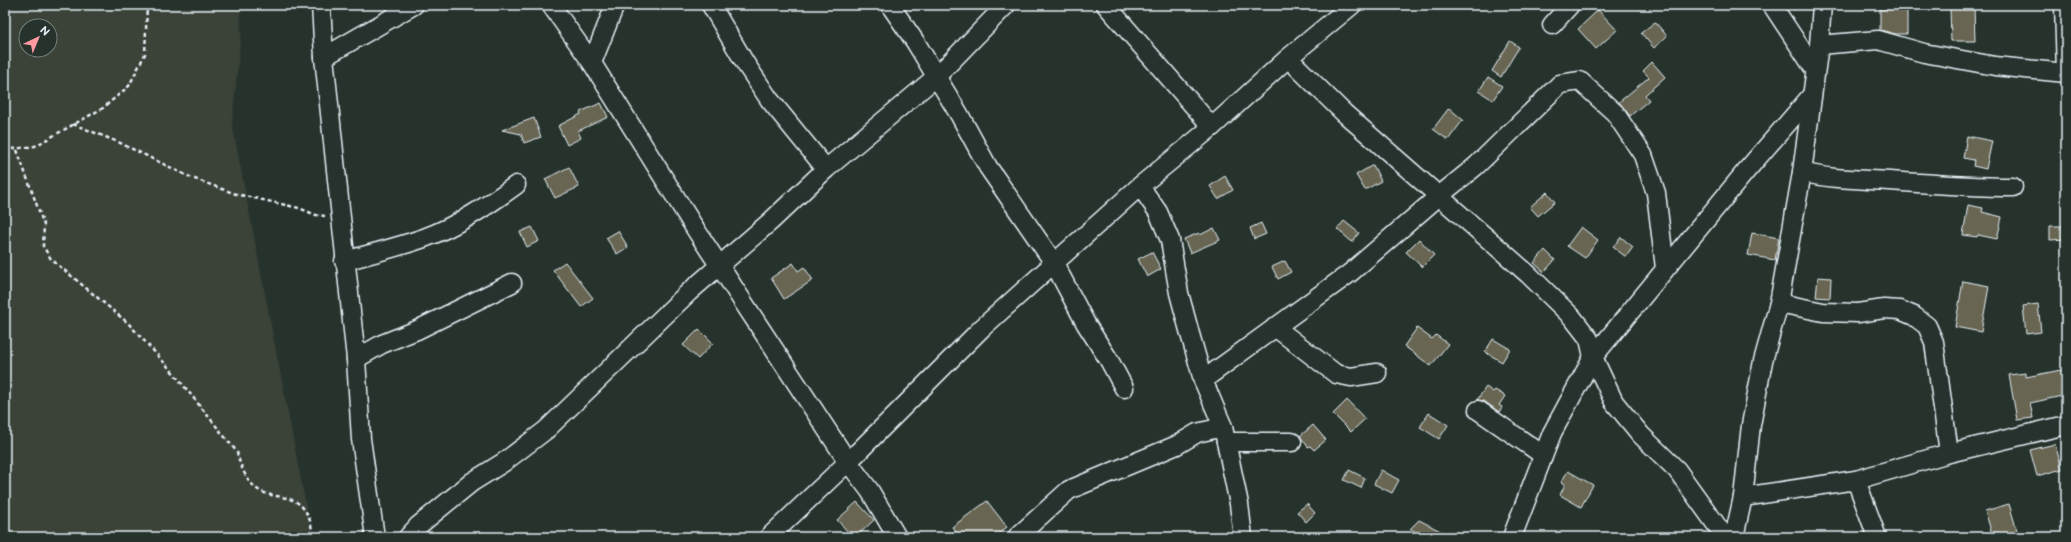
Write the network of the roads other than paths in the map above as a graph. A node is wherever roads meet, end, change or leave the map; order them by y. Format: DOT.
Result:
graph roads {
  1 [pos="321,5"];
  2 [pos="414,5"];
  3 [pos="551,5"];
  4 [pos="615,5"];
  5 [pos="711,5"];
  6 [pos="890,5"];
  7 [pos="1006,5"];
  8 [pos="1106,5"];
  9 [pos="1352,5"];
  10 [pos="1570,5"];
  11 [pos="1772,5"];
  12 [pos="1822,5"];
  13 [pos="2064,5"];
  14 [pos="1552,25"];
  15 [pos="1819,45"];
  16 [pos="324,57"];
  17 [pos="1288,58"];
  18 [pos="592,63"];
  19 [pos="1815,70"];
  20 [pos="2066,73"];
  21 [pos="936,77"];
  22 [pos="1812,95"];
  23 [pos="1212,127"];
  24 [pos="826,168"];
  25 [pos="1802,172"];
  26 [pos="516,185"];
  27 [pos="1140,186"];
  28 [pos="2013,187"];
  29 [pos="1439,196"];
  30 [pos="344,261"];
  31 [pos="1054,263"];
  32 [pos="720,265"];
  33 [pos="1665,268"];
  34 [pos="512,283"];
  35 [pos="1778,303"];
  36 [pos="1275,327"];
  37 [pos="1593,357"];
  38 [pos="356,359"];
  39 [pos="1377,373"];
  40 [pos="1203,380"];
  41 [pos="1124,388"];
  42 [pos="1478,410"];
  43 [pos="2066,425"];
  44 [pos="1225,434"];
  45 [pos="1292,442"];
  46 [pos="1949,453"];
  47 [pos="1543,455"];
  48 [pos="848,462"];
  49 [pos="1856,480"];
  50 [pos="1743,497"];
  51 [pos="885,529"];
  52 [pos="376,537"];
  53 [pos="408,537"];
  54 [pos="769,537"];
  55 [pos="897,537"];
  56 [pos="1017,537"];
  57 [pos="1243,537"];
  58 [pos="1512,537"];
  59 [pos="1725,537"];
  60 [pos="1734,537"];
  61 [pos="1877,537"];
  1 -- 16 [label="street"];
  2 -- 16 [label="street"];
  3 -- 18 [label="street"];
  4 -- 18 [label="street"];
  5 -- 24 [label="street"];
  6 -- 21 [label="street"];
  7 -- 21 [label="street"];
  8 -- 23 [label="street"];
  9 -- 17 [label="street"];
  10 -- 14 [label="street"];
  11 -- 19 [label="street"];
  12 -- 15 [label="street"];
  13 -- 20 [label="street"];
  15 -- 19 [label="street"];
  15 -- 20 [label="street"];
  16 -- 30 [label="street"];
  17 -- 23 [label="street"];
  17 -- 29 [label="street"];
  18 -- 32 [label="street"];
  19 -- 22 [label="street"];
  21 -- 24 [label="street"];
  21 -- 31 [label="street"];
  22 -- 25 [label="street"];
  22 -- 33 [label="street"];
  23 -- 27 [label="street"];
  24 -- 32 [label="street"];
  25 -- 28 [label="street"];
  25 -- 35 [label="street"];
  26 -- 30 [label="street"];
  27 -- 31 [label="street"];
  27 -- 40 [label="street"];
  29 -- 33 [label="street"];
  29 -- 36 [label="street"];
  29 -- 37 [label="street"];
  30 -- 38 [label="street"];
  31 -- 41 [label="street"];
  31 -- 48 [label="street"];
  32 -- 48 [label="street"];
  32 -- 53 [label="street"];
  33 -- 37 [label="street"];
  34 -- 38 [label="street"];
  35 -- 46 [label="street"];
  35 -- 50 [label="street"];
  36 -- 39 [label="street"];
  36 -- 40 [label="street"];
  37 -- 47 [label="street"];
  37 -- 59 [label="street"];
  38 -- 52 [label="street"];
  40 -- 44 [label="street"];
  42 -- 47 [label="street"];
  43 -- 46 [label="street"];
  44 -- 45 [label="street"];
  44 -- 56 [label="street"];
  44 -- 57 [label="street"];
  46 -- 49 [label="street"];
  47 -- 58 [label="street"];
  48 -- 51 [label="street"];
  48 -- 54 [label="street"];
  49 -- 50 [label="street"];
  49 -- 61 [label="street"];
  50 -- 60 [label="street"];
  51 -- 55 [label="street"];
}
